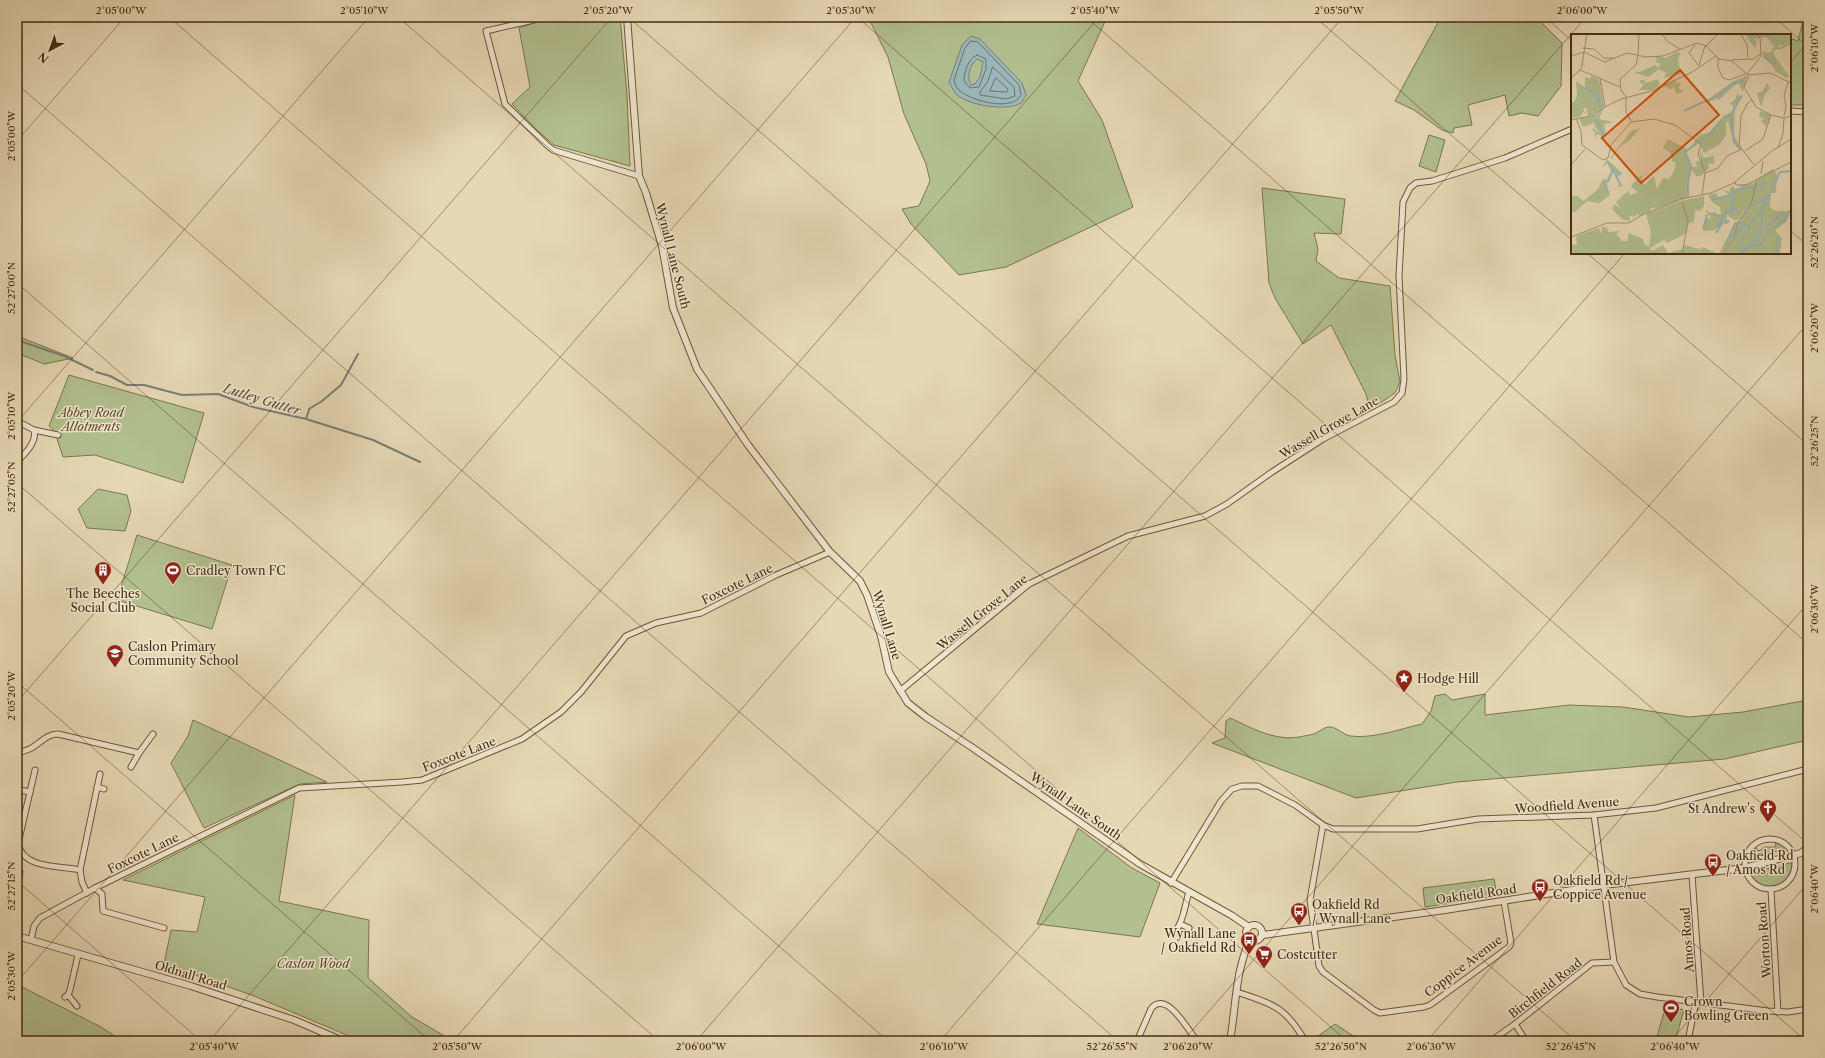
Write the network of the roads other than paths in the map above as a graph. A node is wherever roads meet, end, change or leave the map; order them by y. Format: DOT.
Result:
graph roads {
  1 [pos="542,17"];
  2 [pos="626,17"];
  3 [pos="1791,111"];
  4 [pos="1808,112"];
  5 [pos="1571,129"];
  6 [pos="638,176"];
  7 [pos="17,421"];
  8 [pos="34,430"];
  9 [pos="58,435"];
  10 [pos="17,462"];
  11 [pos="830,552"];
  12 [pos="900,691"];
  13 [pos="153,734"];
  14 [pos="17,752"];
  15 [pos="139,753"];
  16 [pos="131,767"];
  17 [pos="1808,769"];
  18 [pos="35,770"];
  19 [pos="100,774"];
  20 [pos="97,787"];
  21 [pos="104,789"];
  22 [pos="20,790"];
  23 [pos="30,792"];
  24 [pos="1594,814"];
  25 [pos="1323,825"];
  26 [pos="1808,847"];
  27 [pos="1794,855"];
  28 [pos="1744,868"];
  29 [pos="80,870"];
  30 [pos="20,872"];
  31 [pos="1692,875"];
  32 [pos="1171,883"];
  33 [pos="1604,885"];
  34 [pos="95,888"];
  35 [pos="17,890"];
  36 [pos="1771,890"];
  37 [pos="1189,892"];
  38 [pos="87,893"];
  39 [pos="1504,901"];
  40 [pos="1180,924"];
  41 [pos="1249,927"];
  42 [pos="164,928"];
  43 [pos="1189,928"];
  44 [pos="1177,929"];
  45 [pos="1315,929"];
  46 [pos="1263,935"];
  47 [pos="17,936"];
  48 [pos="30,940"];
  49 [pos="1250,940"];
  50 [pos="78,954"];
  51 [pos="1614,962"];
  52 [pos="1237,992"];
  53 [pos="1699,1002"];
  54 [pos="77,1006"];
  55 [pos="1808,1009"];
  56 [pos="1778,1012"];
  57 [pos="1515,1024"];
  58 [pos="343,1041"];
  59 [pos="1137,1041"];
  60 [pos="1197,1041"];
  61 [pos="1230,1041"];
  62 [pos="1305,1041"];
  63 [pos="1491,1041"];
  64 [pos="1526,1041"];
  65 [pos="1688,1041"];
  1 -- 6 [label="street"];
  2 -- 6 [label="street, Wynall Lane South"];
  3 -- 4 [label="street"];
  5 -- 12 [label="street, Wassell Grove Lane"];
  6 -- 11 [label="street, Wynall Lane South"];
  7 -- 8 [label="street"];
  8 -- 9 [label="street"];
  8 -- 10 [label="street"];
  11 -- 12 [label="street, Wynall Lane"];
  11 -- 34 [label="street, Foxcote Lane"];
  12 -- 32 [label="street, Wynall Lane South"];
  13 -- 15 [label="street"];
  14 -- 15 [label="street"];
  15 -- 16 [label="street"];
  17 -- 24 [label="street, Woodfield Avenue"];
  18 -- 23 [label="street"];
  19 -- 20 [label="street"];
  20 -- 21 [label="street"];
  20 -- 29 [label="street"];
  22 -- 23 [label="street"];
  23 -- 29 [label="street"];
  24 -- 25 [label="street, Woodfield Avenue"];
  24 -- 33 [label="street"];
  25 -- 32 [label="street"];
  25 -- 45 [label="street"];
  26 -- 27 [label="street, Oakfield Road"];
  27 -- 28 [label="street, Oakfield Road"];
  27 -- 28 [label="street"];
  27 -- 36 [label="street, Worton Road"];
  28 -- 31 [label="street, Oakfield Road"];
  28 -- 36 [label="street, Worton Road"];
  29 -- 38 [label="street"];
  30 -- 35 [label="street"];
  31 -- 33 [label="street, Oakfield Road"];
  31 -- 53 [label="street, Amos Road"];
  32 -- 37 [label="street, Wynall Lane South"];
  33 -- 39 [label="street, Oakfield Road"];
  33 -- 51 [label="street"];
  34 -- 38 [label="street, Foxcote Lane"];
  34 -- 42 [label="street"];
  36 -- 56 [label="street, Worton Road"];
  37 -- 40 [label="street"];
  37 -- 41 [label="street, Wynall Lane South"];
  38 -- 48 [label="street, Foxcote Lane"];
  39 -- 45 [label="street, Oakfield Road"];
  39 -- 45 [label="street, Coppice Avenue"];
  40 -- 43 [label="street"];
  40 -- 44 [label="street"];
  41 -- 46 [label="street"];
  41 -- 49 [label="street"];
  45 -- 46 [label="street, Oakfield Road"];
  46 -- 49 [label="street"];
  47 -- 48 [label="street, Oldnall Road"];
  48 -- 50 [label="street, Oldnall Road"];
  49 -- 52 [label="street"];
  50 -- 54 [label="street"];
  50 -- 58 [label="street, Oldnall Road"];
  51 -- 53 [label="street"];
  51 -- 57 [label="street, Birchfield Road"];
  52 -- 61 [label="street"];
  52 -- 62 [label="street"];
  53 -- 56 [label="street"];
  53 -- 65 [label="street, Amos Road"];
  55 -- 56 [label="street"];
  57 -- 63 [label="street, Birchfield Road"];
  57 -- 64 [label="street"];
  59 -- 60 [label="street"];
}
